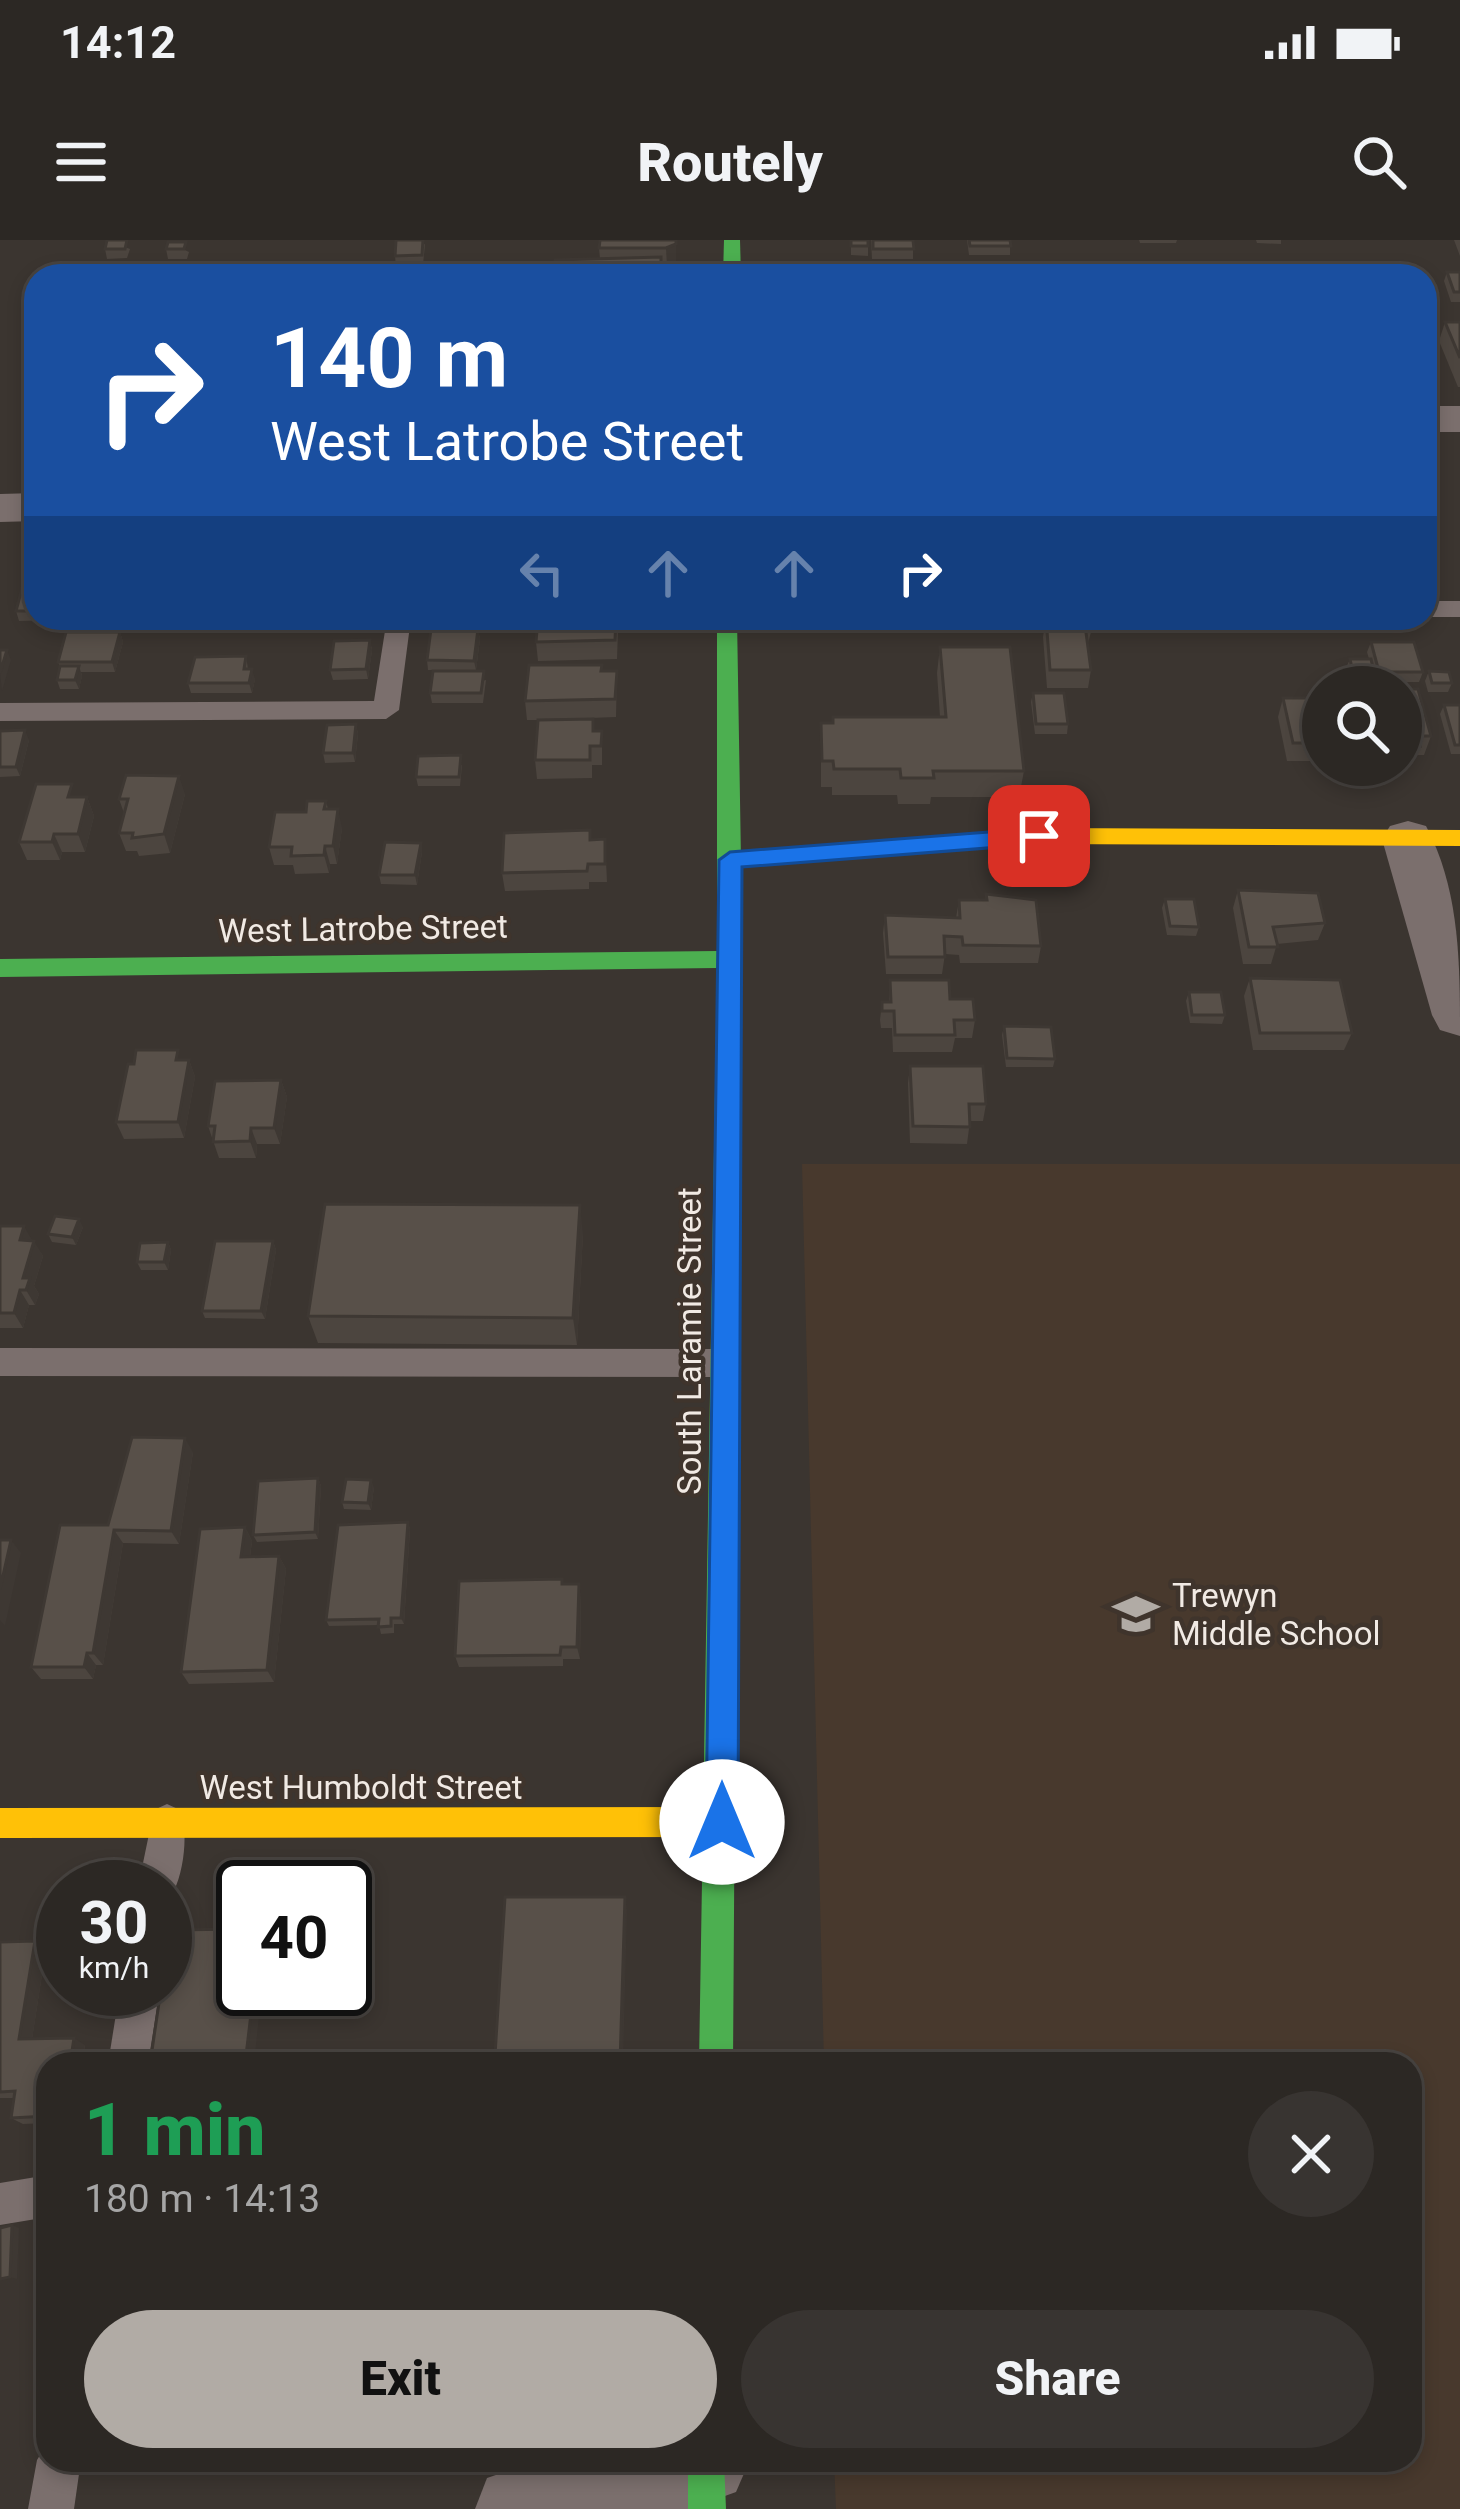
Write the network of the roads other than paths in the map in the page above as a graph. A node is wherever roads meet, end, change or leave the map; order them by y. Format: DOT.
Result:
graph roads {
  1 [pos="397,630"];
  2 [pos="727,630"];
  3 [pos="0,712"];
  4 [pos="1434,838"];
  5 [pos="730,860"];
  6 [pos="728,959"];
  7 [pos="0,968"];
  8 [pos="1460,1015"];
  9 [pos="0,1362"];
  10 [pos="724,1363"];
  11 [pos="722,1822"];
  12 [pos="0,1823"];
  13 [pos="167,1823"];
  14 [pos="161,1860"];
  15 [pos="136,2016"];
  16 [pos="130,2052"];
  17 [pos="716,2052"];
  18 [pos="36,2198"];
  19 [pos="0,2204"];
  20 [pos="57,2472"];
  21 [pos="706,2477"];
  22 [pos="51,2509"];
  23 [pos="518,2509"];
  1 -- 3 [label="lane"];
  2 -- 5 [label="street, South Laramie Street"];
  4 -- 5 [label="street"];
  4 -- 8 [label="street"];
  5 -- 6 [label="street, South Laramie Street"];
  6 -- 7 [label="street, West Latrobe Street"];
  6 -- 10 [label="street, South Laramie Street"];
  9 -- 10 [label="lane"];
  10 -- 11 [label="street, South Laramie Street"];
  11 -- 13 [label="street, West Humboldt Street"];
  11 -- 17 [label="street, South Laramie Street"];
  12 -- 13 [label="street, West Humboldt Street"];
  13 -- 14 [label="lane"];
  15 -- 16 [label="lane"];
  18 -- 19 [label="lane"];
  20 -- 22 [label="lane"];
  21 -- 23 [label="street"];
}
